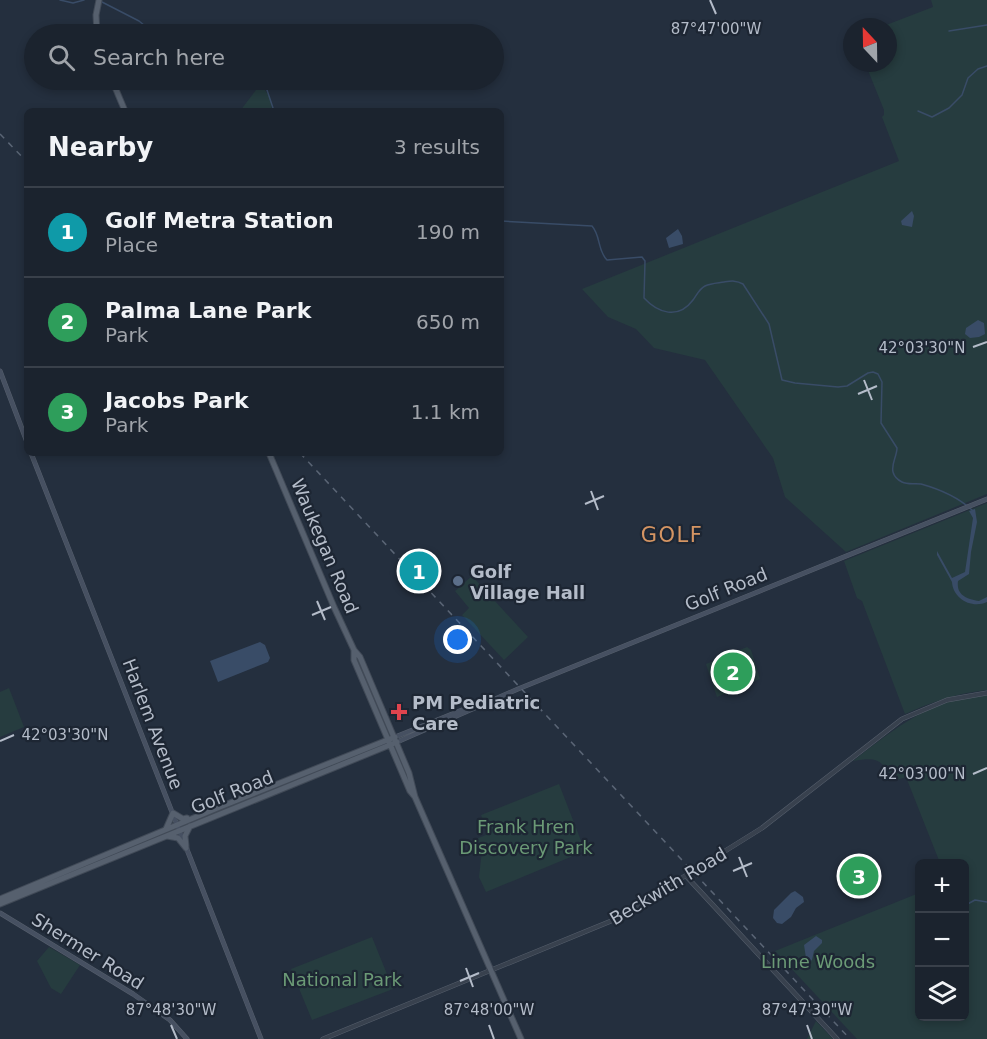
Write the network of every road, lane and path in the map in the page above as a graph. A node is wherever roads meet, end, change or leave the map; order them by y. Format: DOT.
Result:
graph roads {
  1 [pos="98,2"];
  2 [pos="97,24"];
  3 [pos="116,90"];
  4 [pos="124,108"];
  5 [pos="0,371"];
  6 [pos="24,434"];
  7 [pos="33,456"];
  8 [pos="270,456"];
  9 [pos="987,499"];
  10 [pos="354,650"];
  11 [pos="987,693"];
  12 [pos="396,740"];
  13 [pos="388,742"];
  14 [pos="415,797"];
  15 [pos="173,813"];
  16 [pos="194,818"];
  17 [pos="190,826"];
  18 [pos="179,827"];
  19 [pos="165,830"];
  20 [pos="162,837"];
  21 [pos="186,848"];
  22 [pos="686,876"];
  23 [pos="0,899"];
  24 [pos="0,904"];
  25 [pos="0,913"];
  26 [pos="491,970"];
  27 [pos="187,1039"];
  28 [pos="261,1039"];
  29 [pos="323,1039"];
  30 [pos="521,1039"];
  31 [pos="837,1039"];
  1 -- 2 [label="main road"];
  3 -- 4 [label="main road"];
  5 -- 6 [label="main road"];
  7 -- 15 [label="main road, Harlem Avenue"];
  8 -- 10 [label="main road, Waukegan Road"];
  9 -- 12 [label="main road, Golf Road"];
  10 -- 12 [label="main road, Waukegan Road"];
  10 -- 13 [label="main road, Waukegan Road"];
  11 -- 22 [label="street, Beckwith Road"];
  12 -- 13 [label="main road, Golf Road"];
  12 -- 14 [label="main road, Waukegan Road"];
  13 -- 14 [label="main road, Waukegan Road"];
  13 -- 16 [label="main road, Golf Road"];
  13 -- 17 [label="main road, Golf Road"];
  14 -- 26 [label="main road"];
  15 -- 16 [label="main road"];
  15 -- 18 [label="main road, Harlem Avenue"];
  15 -- 19 [label="main road"];
  16 -- 18 [label="main road, Golf Road"];
  17 -- 18 [label="main road, Golf Road"];
  17 -- 21 [label="main road"];
  18 -- 19 [label="main road, Golf Road"];
  18 -- 20 [label="main road, Golf Road"];
  18 -- 21 [label="main road, Harlem Avenue"];
  19 -- 23 [label="main road, Golf Road"];
  20 -- 21 [label="main road"];
  20 -- 24 [label="main road, Golf Road"];
  21 -- 28 [label="main road, Harlem Avenue"];
  22 -- 26 [label="street, Beckwith Road"];
  22 -- 31 [label="street"];
  25 -- 27 [label="main road, Shermer Road"];
  26 -- 29 [label="street, Beckwith Road"];
  26 -- 30 [label="main road"];
}
